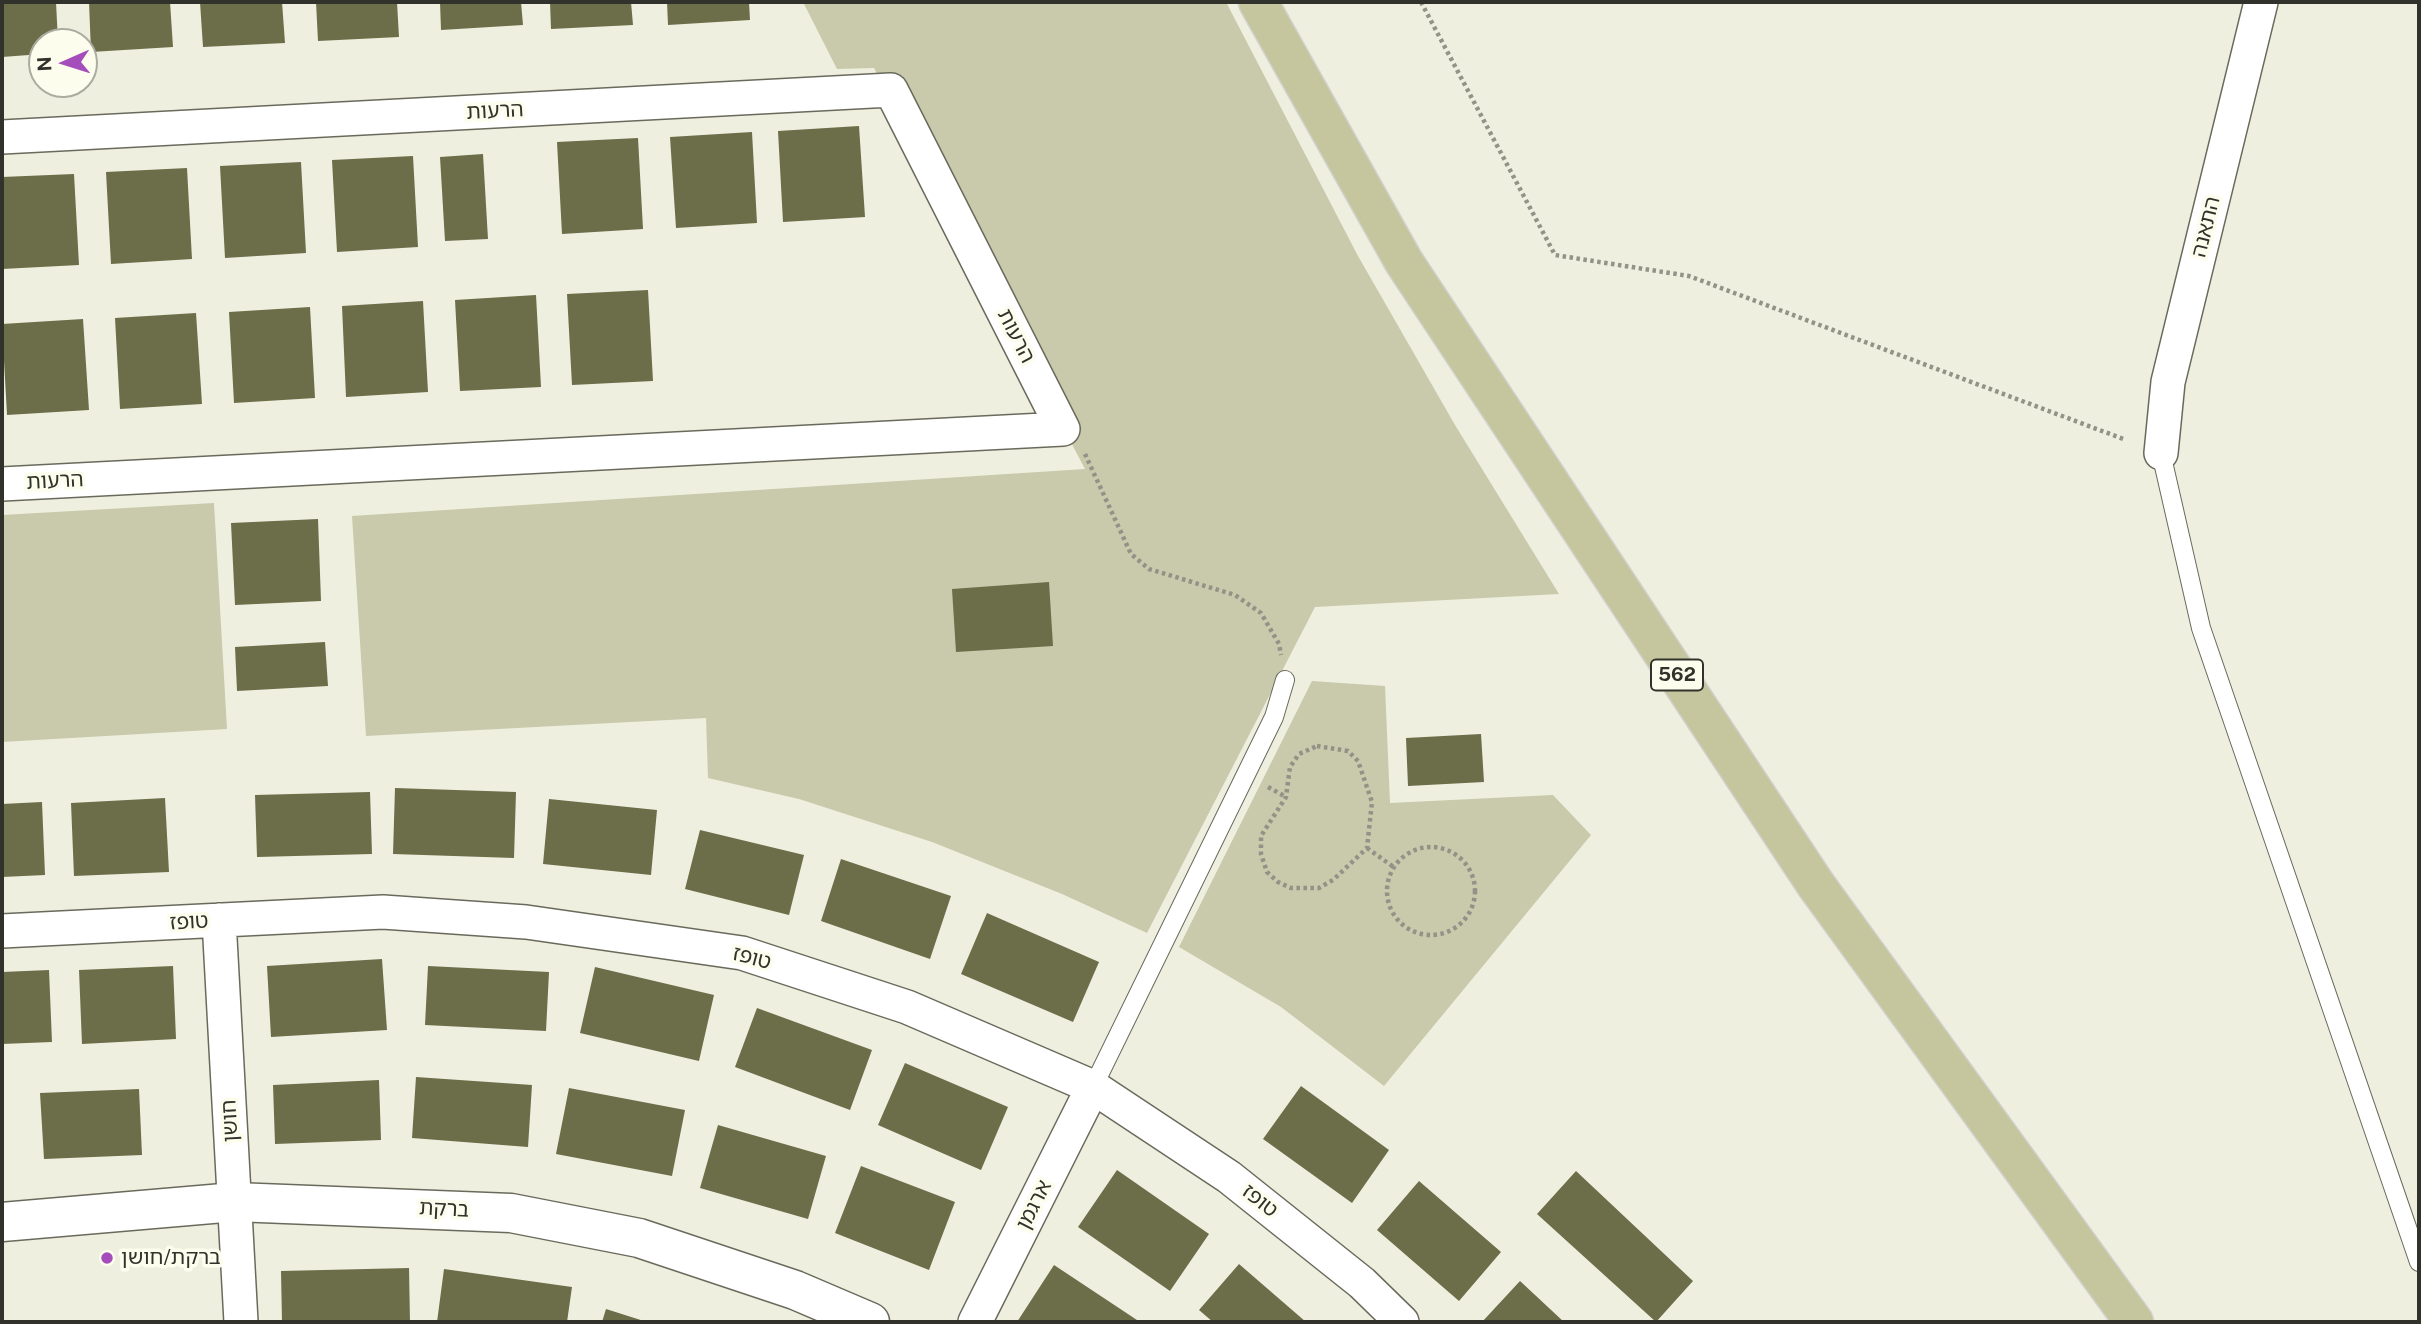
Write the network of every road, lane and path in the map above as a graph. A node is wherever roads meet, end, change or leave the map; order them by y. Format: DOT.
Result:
graph roads {
  1 [pos="1258,2"];
  2 [pos="1421,2"];
  3 [pos="2261,2"];
  4 [pos="2,137"];
  5 [pos="1063,429"];
  6 [pos="2161,453"];
  7 [pos="2,484"];
  8 [pos="1285,680"];
  9 [pos="1367,848"];
  10 [pos="1395,867"];
  11 [pos="219,920"];
  12 [pos="2,931"];
  13 [pos="1093,1087"];
  14 [pos="235,1202"];
  15 [pos="2,1222"];
  16 [pos="2419,1262"];
  17 [pos="241,1322"];
  18 [pos="870,1322"];
  19 [pos="975,1322"];
  20 [pos="1402,1322"];
  21 [pos="2134,1322"];
  1 -- 21 [label="main road, 562"];
  2 -- 6 [label="path"];
  3 -- 6 [label="street, התאנה"];
  4 -- 5 [label="street, הרעות"];
  5 -- 7 [label="street, הרעות"];
  5 -- 8 [label="path"];
  6 -- 16 [label="lane"];
  8 -- 13 [label="lane"];
  9 -- 9 [label="path"];
  9 -- 10 [label="path"];
  10 -- 10 [label="path"];
  11 -- 12 [label="street, טופז"];
  11 -- 13 [label="street, טופז"];
  11 -- 14 [label="street, חושן"];
  13 -- 19 [label="street, ארגמן"];
  13 -- 20 [label="street, טופז"];
  14 -- 15 [label="street, ברקת"];
  14 -- 17 [label="street, חושן"];
  14 -- 18 [label="street, ברקת"];
}
